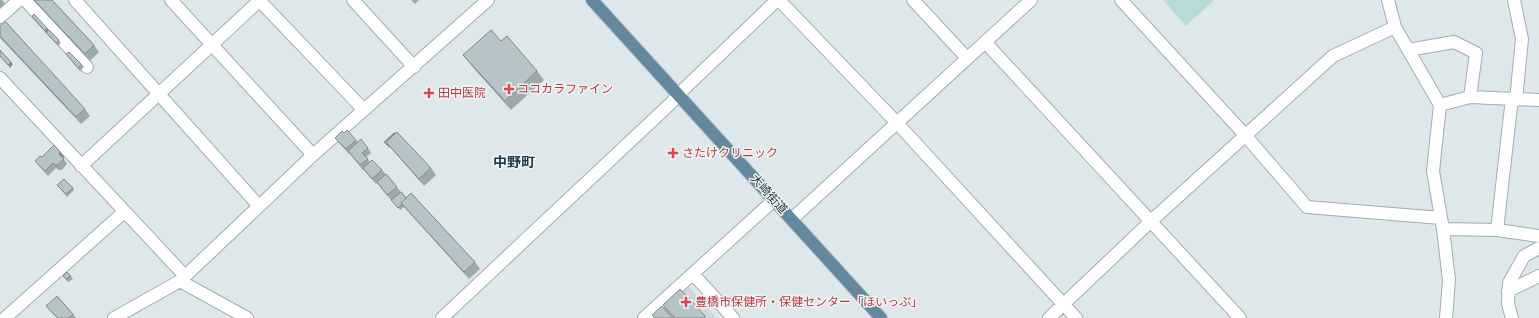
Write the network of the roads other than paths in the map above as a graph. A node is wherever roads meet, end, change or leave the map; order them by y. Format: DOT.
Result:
graph roads {
  1 [pos="19,0"];
  2 [pos="25,0"];
  3 [pos="74,0"];
  4 [pos="171,0"];
  5 [pos="259,0"];
  6 [pos="353,0"];
  7 [pos="488,0"];
  8 [pos="592,0"];
  9 [pos="778,0"];
  10 [pos="913,0"];
  11 [pos="1031,0"];
  12 [pos="1121,0"];
  13 [pos="1388,0"];
  14 [pos="1514,0"];
  15 [pos="0,17"];
  16 [pos="1395,27"];
  17 [pos="985,42"];
  18 [pos="211,45"];
  19 [pos="1408,50"];
  20 [pos="967,58"];
  21 [pos="414,66"];
  22 [pos="87,67"];
  23 [pos="0,78"];
  24 [pos="159,94"];
  25 [pos="678,95"];
  26 [pos="1470,97"];
  27 [pos="1514,99"];
  28 [pos="1539,100"];
  29 [pos="1440,105"];
  30 [pos="364,110"];
  31 [pos="897,123"];
  32 [pos="1245,135"];
  33 [pos="313,155"];
  34 [pos="81,166"];
  35 [pos="774,200"];
  36 [pos="258,205"];
  37 [pos="124,212"];
  38 [pos="792,219"];
  39 [pos="1151,221"];
  40 [pos="1442,224"];
  41 [pos="1497,230"];
  42 [pos="1539,236"];
  43 [pos="1539,248"];
  44 [pos="693,274"];
  45 [pos="1539,276"];
  46 [pos="182,279"];
  47 [pos="1508,291"];
  48 [pos="1064,305"];
  49 [pos="6,318"];
  50 [pos="114,318"];
  51 [pos="247,318"];
  52 [pos="442,318"];
  53 [pos="644,318"];
  54 [pos="733,318"];
  55 [pos="881,318"];
  56 [pos="1049,318"];
  57 [pos="1076,318"];
  58 [pos="1240,318"];
  59 [pos="1446,318"];
  60 [pos="1512,318"];
  1 -- 15 [label="street"];
  2 -- 22 [label="street"];
  3 -- 24 [label="street"];
  4 -- 18 [label="street"];
  5 -- 18 [label="street"];
  5 -- 30 [label="street"];
  6 -- 21 [label="street"];
  7 -- 21 [label="street"];
  8 -- 25 [label="main road, 大崎街道"];
  9 -- 25 [label="street"];
  9 -- 31 [label="street"];
  10 -- 20 [label="street"];
  11 -- 17 [label="street"];
  12 -- 32 [label="street"];
  13 -- 16 [label="street"];
  14 -- 27 [label="street"];
  16 -- 19 [label="street"];
  16 -- 32 [label="street"];
  17 -- 20 [label="street"];
  17 -- 39 [label="street"];
  18 -- 24 [label="street"];
  18 -- 33 [label="street"];
  19 -- 26 [label="street"];
  19 -- 29 [label="street"];
  20 -- 31 [label="street"];
  21 -- 30 [label="street"];
  23 -- 34 [label="street"];
  24 -- 34 [label="street"];
  24 -- 36 [label="street"];
  25 -- 35 [label="main road, 大崎街道"];
  25 -- 52 [label="street"];
  26 -- 27 [label="street"];
  26 -- 29 [label="street"];
  27 -- 28 [label="street"];
  27 -- 41 [label="street"];
  29 -- 40 [label="street"];
  30 -- 33 [label="street"];
  31 -- 38 [label="street"];
  31 -- 48 [label="street"];
  32 -- 39 [label="street"];
  32 -- 40 [label="street"];
  33 -- 36 [label="street"];
  34 -- 37 [label="street"];
  35 -- 38 [label="main road, 大崎街道"];
  35 -- 44 [label="street"];
  36 -- 46 [label="street"];
  37 -- 46 [label="street"];
  37 -- 49 [label="street"];
  38 -- 55 [label="main road, 大崎街道"];
  39 -- 48 [label="street"];
  39 -- 58 [label="street"];
  40 -- 41 [label="street"];
  40 -- 59 [label="street"];
  41 -- 42 [label="street"];
  43 -- 47 [label="street"];
  44 -- 53 [label="street"];
  44 -- 54 [label="street"];
  45 -- 47 [label="street"];
  46 -- 50 [label="street"];
  46 -- 51 [label="street"];
  47 -- 60 [label="street"];
  48 -- 56 [label="street"];
  48 -- 57 [label="street"];
}
